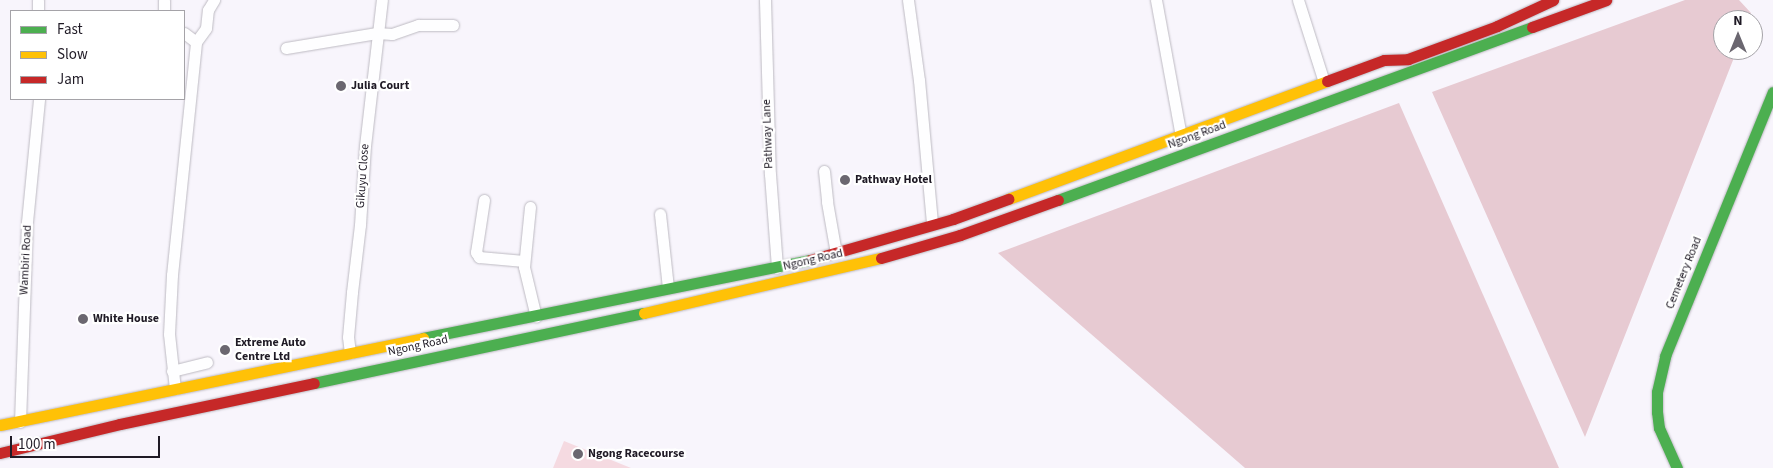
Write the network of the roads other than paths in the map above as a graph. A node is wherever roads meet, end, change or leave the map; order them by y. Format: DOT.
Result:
graph roads {
  1 [pos="214,0"];
  2 [pos="382,0"];
  3 [pos="765,0"];
  4 [pos="908,0"];
  5 [pos="1156,0"];
  6 [pos="1298,0"];
  7 [pos="1553,0"];
  8 [pos="1606,0"];
  9 [pos="453,25"];
  10 [pos="377,33"];
  11 [pos="185,34"];
  12 [pos="196,42"];
  13 [pos="286,48"];
  14 [pos="1324,82"];
  15 [pos="1773,92"];
  16 [pos="39,100"];
  17 [pos="1181,136"];
  18 [pos="824,171"];
  19 [pos="484,200"];
  20 [pos="530,206"];
  21 [pos="660,214"];
  22 [pos="932,224"];
  23 [pos="836,253"];
  24 [pos="524,261"];
  25 [pos="777,268"];
  26 [pos="668,288"];
  27 [pos="536,317"];
  28 [pos="350,353"];
  29 [pos="207,362"];
  30 [pos="172,371"];
  31 [pos="174,389"];
  32 [pos="20,422"];
  33 [pos="0,425"];
  34 [pos="26,446"];
  35 [pos="0,453"];
  36 [pos="1677,468"];
  1 -- 12 [label="street"];
  2 -- 10 [label="street, Gikuyu Close"];
  3 -- 25 [label="street, Pathway Lane"];
  4 -- 22 [label="street"];
  5 -- 17 [label="street"];
  6 -- 14 [label="street"];
  7 -- 14 [label="main road, Ngong Road"];
  8 -- 34 [label="main road, Ngong Road"];
  9 -- 10 [label="street"];
  10 -- 13 [label="street"];
  10 -- 28 [label="street, Gikuyu Close"];
  11 -- 12 [label="street"];
  12 -- 30 [label="street"];
  14 -- 17 [label="main road, Ngong Road"];
  15 -- 36 [label="main road, Cemetery Road"];
  16 -- 32 [label="street, Wambiri Road"];
  17 -- 22 [label="main road, Ngong Road"];
  18 -- 23 [label="street"];
  19 -- 24 [label="street"];
  20 -- 24 [label="street"];
  21 -- 26 [label="street"];
  22 -- 23 [label="main road, Ngong Road"];
  23 -- 25 [label="main road, Ngong Road"];
  24 -- 27 [label="street"];
  25 -- 26 [label="main road, Ngong Road"];
  26 -- 27 [label="main road, Ngong Road"];
  27 -- 28 [label="main road, Ngong Road"];
  28 -- 31 [label="main road, Ngong Road"];
  29 -- 30 [label="street"];
  30 -- 31 [label="street"];
  31 -- 32 [label="main road, Ngong Road"];
  32 -- 33 [label="main road, Ngong Road"];
  32 -- 34 [label="main road"];
  34 -- 35 [label="main road, Ngong Road"];
}
